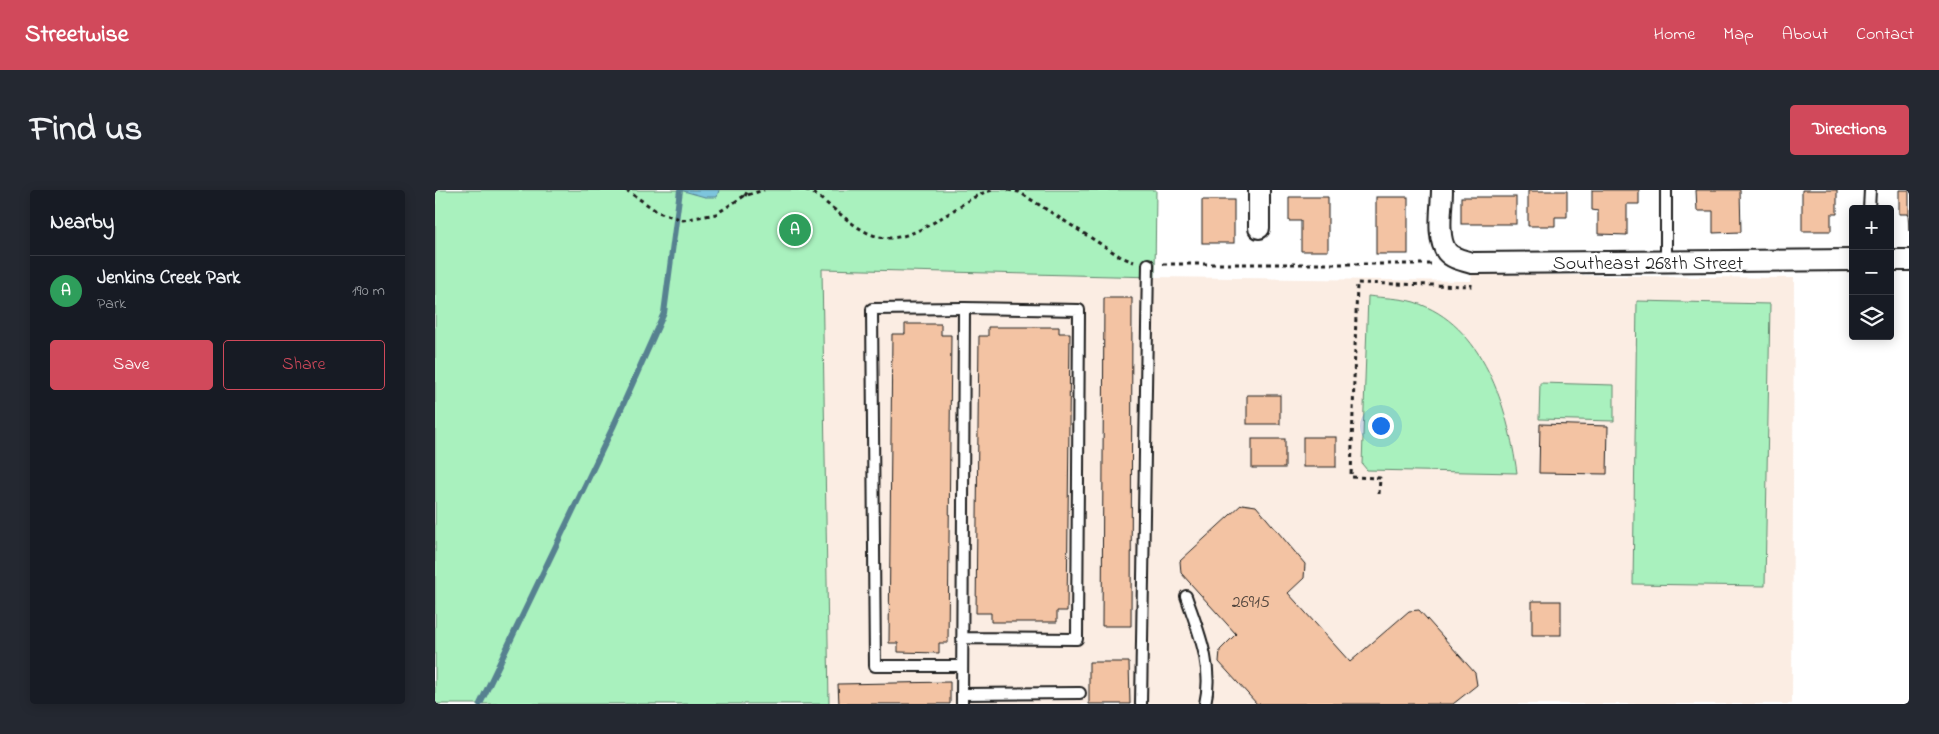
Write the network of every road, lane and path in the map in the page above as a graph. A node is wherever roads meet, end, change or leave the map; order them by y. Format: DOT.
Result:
graph roads {
  1 [pos="626,190"];
  2 [pos="749,190"];
  3 [pos="764,190"];
  4 [pos="806,190"];
  5 [pos="993,190"];
  6 [pos="1008,190"];
  7 [pos="1259,190"];
  8 [pos="1442,190"];
  9 [pos="1666,190"];
  10 [pos="1870,190"];
  11 [pos="744,196"];
  12 [pos="1869,205"];
  13 [pos="1259,228"];
  14 [pos="1447,251"];
  15 [pos="1849,260"];
  16 [pos="1894,260"];
  17 [pos="1909,260"];
  18 [pos="1666,261"];
  19 [pos="1472,263"];
  20 [pos="1148,264"];
  21 [pos="964,308"];
  22 [pos="1379,494"];
  23 [pos="1186,596"];
  24 [pos="962,638"];
  25 [pos="962,666"];
  26 [pos="1080,693"];
  27 [pos="962,699"];
  28 [pos="1141,704"];
  29 [pos="1205,704"];
  1 -- 11 [label="path"];
  2 -- 11 [label="path"];
  3 -- 11 [label="path"];
  4 -- 5 [label="path"];
  6 -- 20 [label="path"];
  7 -- 13 [label="street"];
  8 -- 14 [label="street"];
  9 -- 18 [label="lane"];
  10 -- 12 [label="lane"];
  14 -- 19 [label="street, Southeast 268th Street"];
  14 -- 20 [label="path"];
  15 -- 18 [label="street, Southeast 268th Street"];
  16 -- 17 [label="street"];
  18 -- 19 [label="street, Southeast 268th Street"];
  19 -- 22 [label="path"];
  20 -- 28 [label="lane"];
  21 -- 24 [label="lane"];
  21 -- 24 [label="lane"];
  21 -- 25 [label="lane"];
  23 -- 29 [label="lane"];
  24 -- 25 [label="lane"];
  25 -- 27 [label="lane"];
  26 -- 27 [label="lane"];
}
